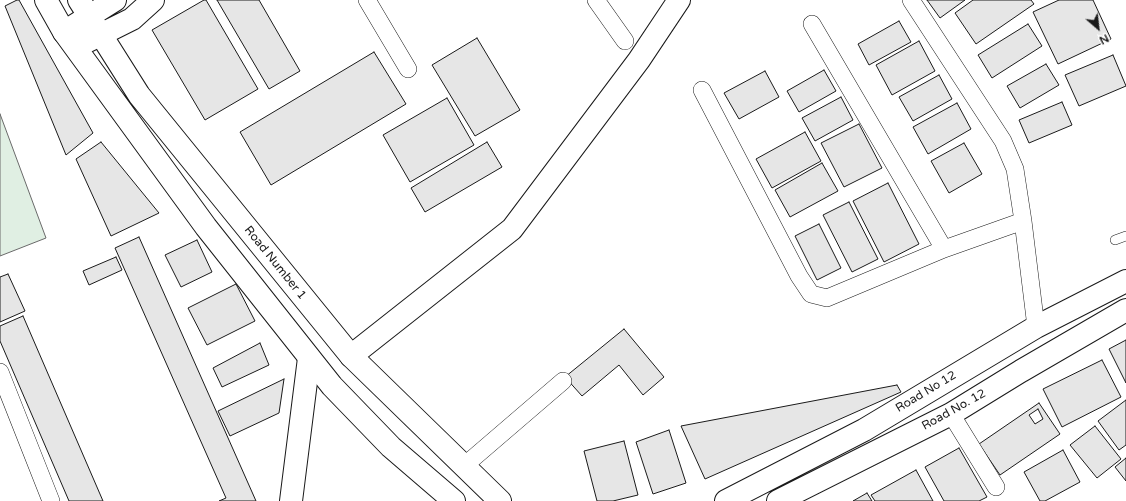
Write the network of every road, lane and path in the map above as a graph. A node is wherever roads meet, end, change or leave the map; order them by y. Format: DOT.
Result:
graph roads {
  1 [pos="46,0"];
  2 [pos="115,0"];
  3 [pos="153,0"];
  4 [pos="367,0"];
  5 [pos="596,0"];
  6 [pos="679,0"];
  7 [pos="911,0"];
  8 [pos="84,8"];
  9 [pos="812,24"];
  10 [pos="101,35"];
  11 [pos="70,39"];
  12 [pos="625,41"];
  13 [pos="408,68"];
  14 [pos="702,90"];
  15 [pos="1023,221"];
  16 [pos="1126,236"];
  17 [pos="1115,240"];
  18 [pos="944,249"];
  19 [pos="1126,281"];
  20 [pos="1126,310"];
  21 [pos="1036,327"];
  22 [pos="351,356"];
  23 [pos="309,358"];
  24 [pos="0,372"];
  25 [pos="563,381"];
  26 [pos="951,414"];
  27 [pos="464,466"];
  28 [pos="996,487"];
  29 [pos="51,501"];
  30 [pos="291,501"];
  31 [pos="454,501"];
  32 [pos="500,501"];
  33 [pos="726,501"];
  34 [pos="778,501"];
  1 -- 11 [label="main road"];
  2 -- 8 [label="main road"];
  3 -- 10 [label="main road"];
  4 -- 13 [label="street"];
  5 -- 12 [label="street"];
  6 -- 22 [label="main road"];
  7 -- 15 [label="street"];
  8 -- 10 [label="main road, Road Number 1"];
  8 -- 11 [label="main road"];
  9 -- 18 [label="street"];
  10 -- 11 [label="main road"];
  10 -- 22 [label="main road, Road Number 1"];
  11 -- 23 [label="main road"];
  14 -- 18 [label="street"];
  15 -- 18 [label="street"];
  15 -- 21 [label="street"];
  16 -- 17 [label="lane"];
  19 -- 21 [label="main road, Road No 12"];
  20 -- 26 [label="main road, Road No. 12"];
  21 -- 33 [label="main road, Road No 12"];
  22 -- 27 [label="main road, Road Number 1"];
  23 -- 30 [label="main road"];
  23 -- 31 [label="main road"];
  24 -- 29 [label="street"];
  25 -- 27 [label="street"];
  26 -- 28 [label="street"];
  26 -- 34 [label="main road, Road No. 12"];
  27 -- 32 [label="main road, Road Number 1"];
}
